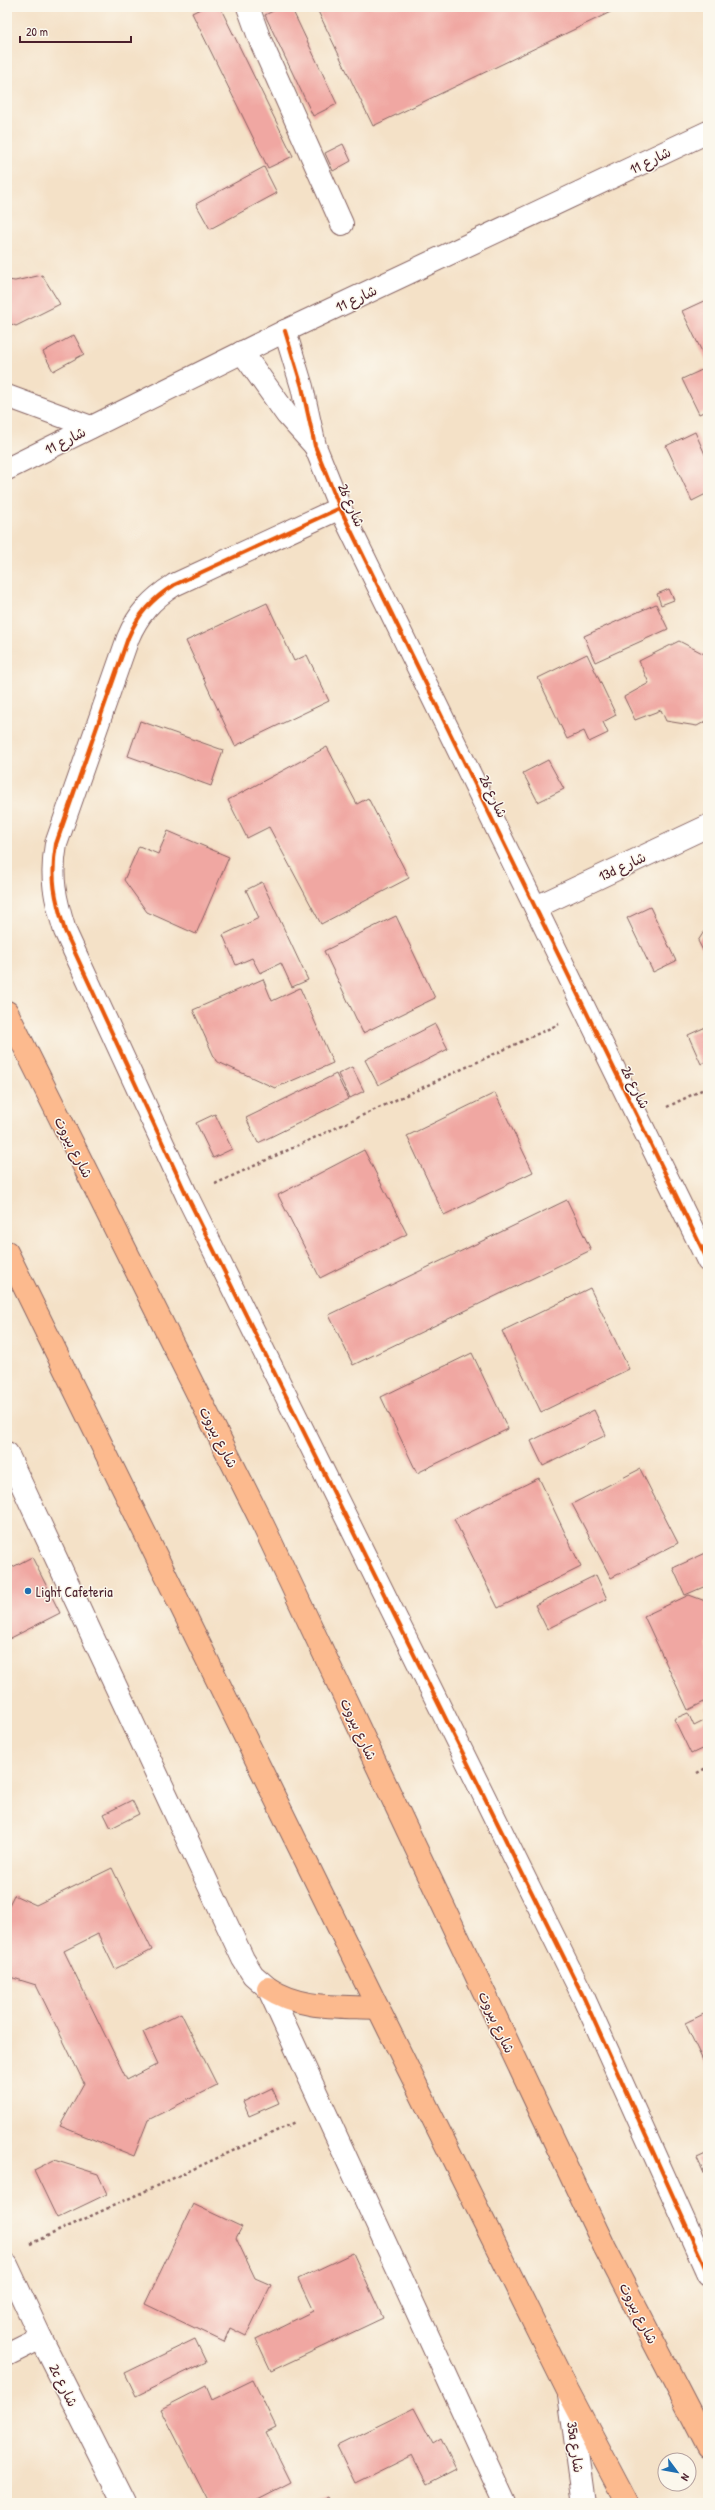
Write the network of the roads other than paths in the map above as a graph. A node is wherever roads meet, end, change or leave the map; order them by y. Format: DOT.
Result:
graph roads {
  1 [pos="248,7"];
  2 [pos="708,132"];
  3 [pos="342,224"];
  4 [pos="285,331"];
  5 [pos="242,352"];
  6 [pos="7,396"];
  7 [pos="91,427"];
  8 [pos="315,446"];
  9 [pos="7,469"];
  10 [pos="340,508"];
  11 [pos="708,826"];
  12 [pos="536,907"];
  13 [pos="7,1012"];
  14 [pos="7,1252"];
  15 [pos="708,1261"];
  16 [pos="7,1453"];
  17 [pos="268,1988"];
  18 [pos="378,2008"];
  19 [pos="7,2265"];
  20 [pos="708,2274"];
  21 [pos="41,2338"];
  22 [pos="7,2355"];
  23 [pos="568,2391"];
  24 [pos="708,2447"];
  25 [pos="124,2503"];
  26 [pos="505,2503"];
  27 [pos="584,2503"];
  28 [pos="627,2503"];
  1 -- 3 [label="street"];
  2 -- 4 [label="street, شارع 11"];
  4 -- 5 [label="street, شارع 11"];
  4 -- 8 [label="street, شارع 26"];
  5 -- 7 [label="street, شارع 11"];
  5 -- 8 [label="street, شارع 26"];
  6 -- 7 [label="street"];
  7 -- 9 [label="street, شارع 11"];
  8 -- 10 [label="street, شارع 26"];
  10 -- 12 [label="street, شارع 26"];
  10 -- 20 [label="street"];
  11 -- 12 [label="street, 13d شارع"];
  12 -- 15 [label="street, شارع 26"];
  13 -- 24 [label="main road, شارع بيروت"];
  14 -- 18 [label="main road"];
  16 -- 17 [label="street"];
  17 -- 18 [label="main road"];
  17 -- 26 [label="street"];
  18 -- 23 [label="main road"];
  19 -- 21 [label="street, 2c شارع"];
  21 -- 22 [label="street"];
  21 -- 25 [label="street, 2c شارع"];
  23 -- 27 [label="street, 35a شارع"];
  23 -- 28 [label="main road"];
}
